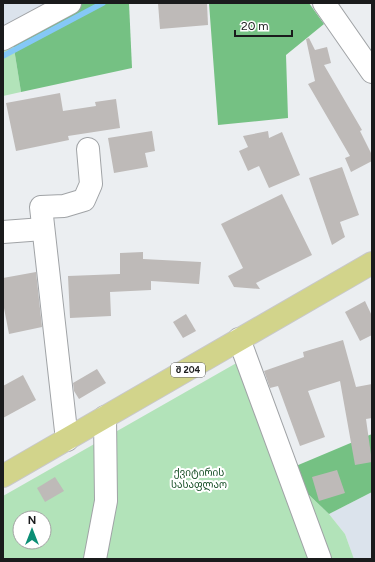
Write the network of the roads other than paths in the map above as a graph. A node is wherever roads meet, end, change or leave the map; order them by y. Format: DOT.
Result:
graph roads {
  1 [pos="70,3"];
  2 [pos="324,3"];
  3 [pos="3,39"];
  4 [pos="372,72"];
  5 [pos="88,150"];
  6 [pos="43,229"];
  7 [pos="3,232"];
  8 [pos="372,263"];
  9 [pos="239,340"];
  10 [pos="105,418"];
  11 [pos="67,440"];
  12 [pos="3,476"];
  13 [pos="95,559"];
  14 [pos="320,559"];
  1 -- 3 [label="street"];
  2 -- 4 [label="street"];
  5 -- 6 [label="street"];
  6 -- 7 [label="street"];
  6 -- 11 [label="street"];
  8 -- 9 [label="main road, შ 204"];
  9 -- 10 [label="main road, შ 204"];
  9 -- 14 [label="street"];
  10 -- 11 [label="main road, შ 204"];
  10 -- 13 [label="street"];
  11 -- 12 [label="main road, შ 204"];
}
